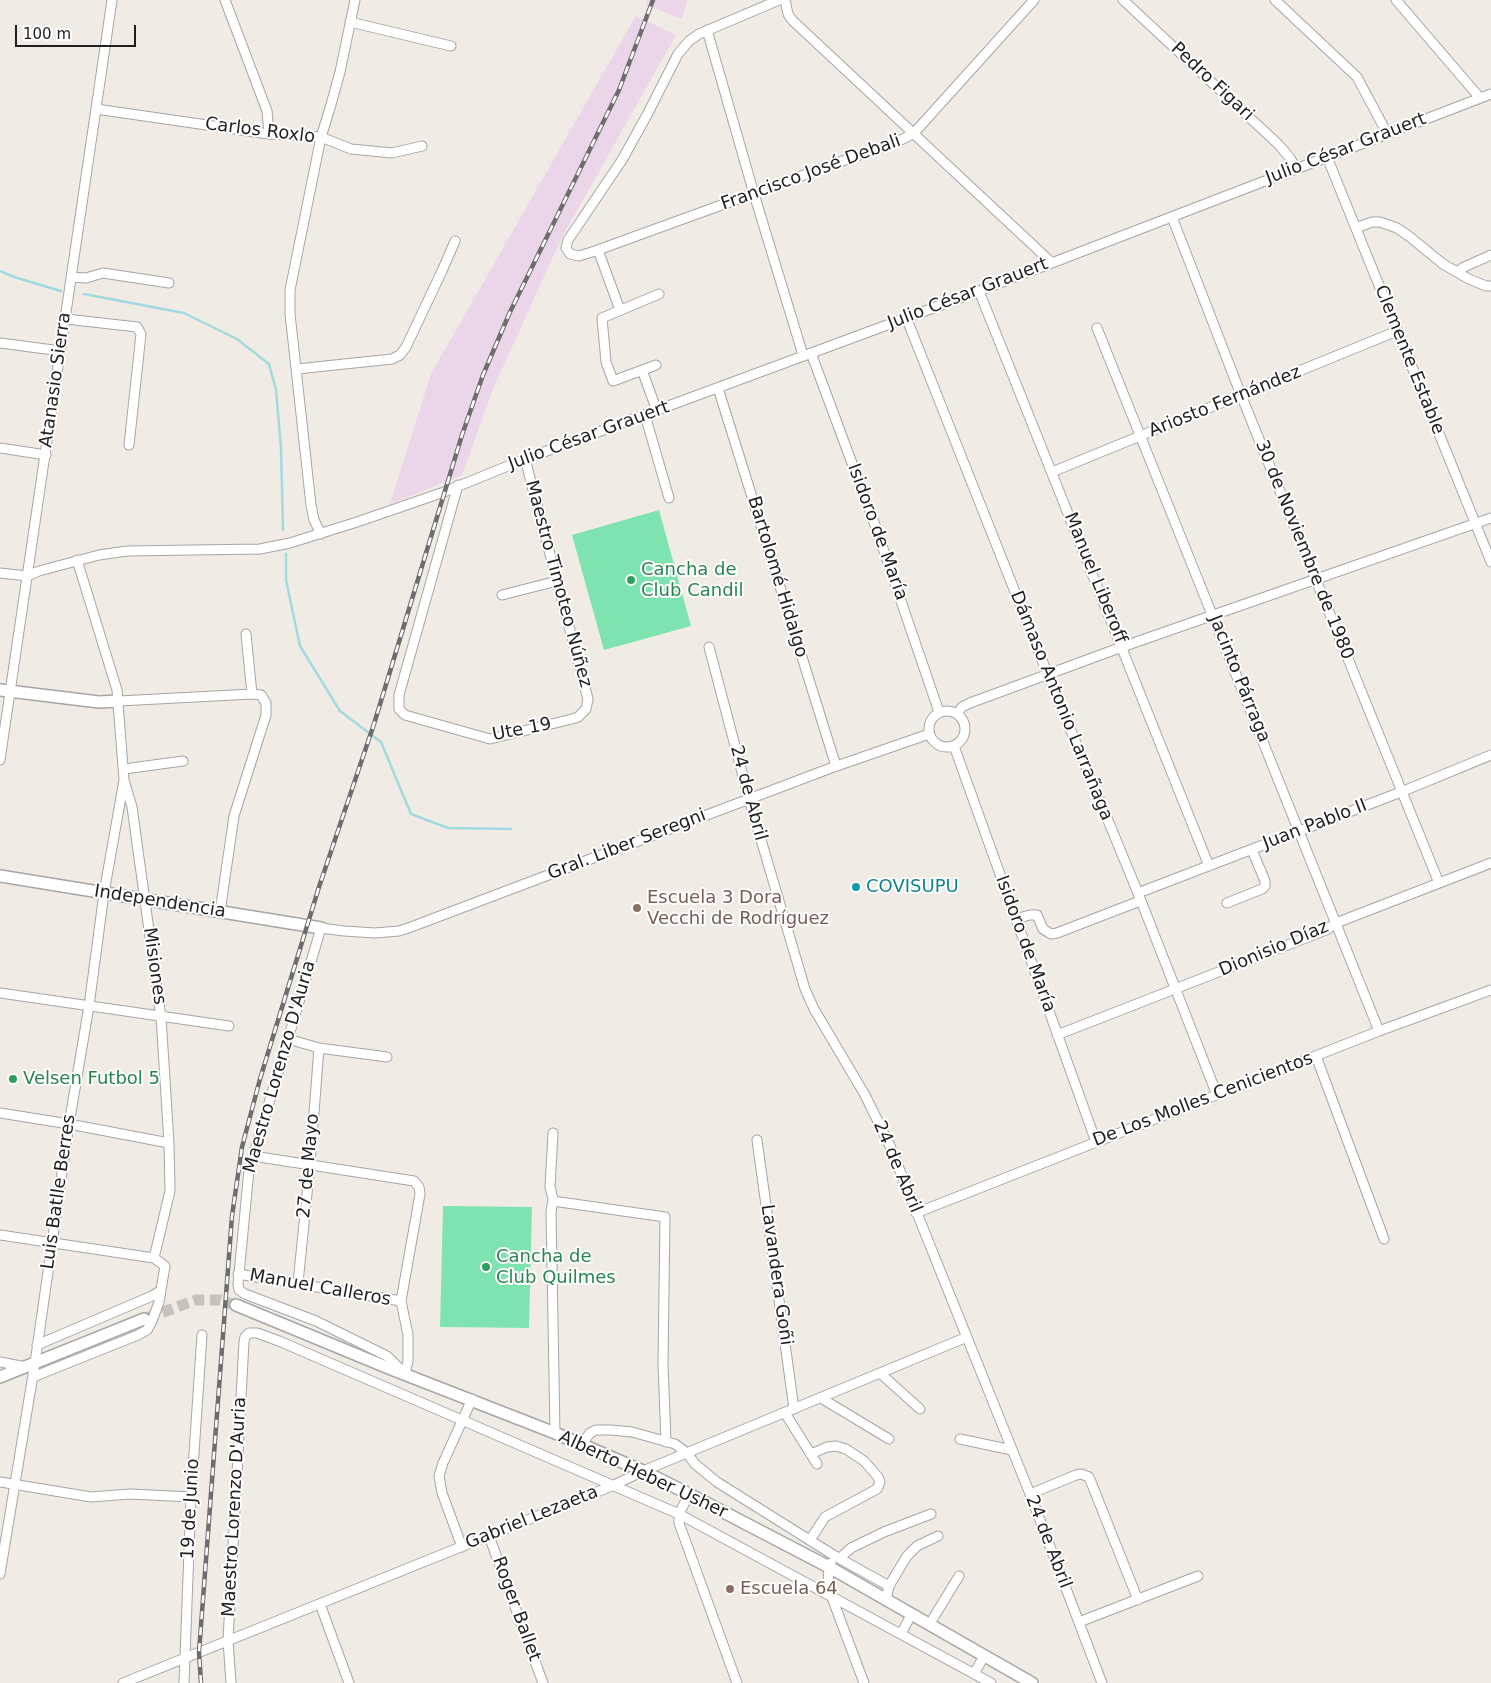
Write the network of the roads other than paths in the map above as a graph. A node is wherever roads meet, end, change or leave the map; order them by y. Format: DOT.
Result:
graph roads {
  1 [pos="112,0"];
  2 [pos="225,0"];
  3 [pos="355,0"];
  4 [pos="779,0"];
  5 [pos="785,0"];
  6 [pos="1034,0"];
  7 [pos="1123,0"];
  8 [pos="1274,0"];
  9 [pos="1396,0"];
  10 [pos="350,22"];
  11 [pos="707,30"];
  12 [pos="450,46"];
  13 [pos="1491,94"];
  14 [pos="1480,98"];
  15 [pos="96,109"];
  16 [pos="914,133"];
  17 [pos="1387,133"];
  18 [pos="269,134"];
  19 [pos="320,137"];
  20 [pos="422,146"];
  21 [pos="1327,157"];
  22 [pos="1296,169"];
  23 [pos="754,194"];
  24 [pos="1172,216"];
  25 [pos="1356,228"];
  26 [pos="455,240"];
  27 [pos="598,250"];
  28 [pos="1491,255"];
  29 [pos="1051,262"];
  30 [pos="1458,272"];
  31 [pos="72,277"];
  32 [pos="169,283"];
  33 [pos="1491,286"];
  34 [pos="979,291"];
  35 [pos="659,294"];
  36 [pos="620,310"];
  37 [pos="906,317"];
  38 [pos="66,319"];
  39 [pos="1097,328"];
  40 [pos="1397,331"];
  41 [pos="0,343"];
  42 [pos="61,351"];
  43 [pos="807,354"];
  44 [pos="656,365"];
  45 [pos="296,369"];
  46 [pos="642,370"];
  47 [pos="718,388"];
  48 [pos="1242,395"];
  49 [pos="657,411"];
  50 [pos="645,416"];
  51 [pos="1140,437"];
  52 [pos="129,445"];
  53 [pos="0,448"];
  54 [pos="46,455"];
  55 [pos="525,459"];
  56 [pos="1052,472"];
  57 [pos="458,485"];
  58 [pos="669,498"];
  59 [pos="1491,518"];
  60 [pos="1476,523"];
  61 [pos="321,534"];
  62 [pos="77,560"];
  63 [pos="1491,562"];
  64 [pos="0,573"];
  65 [pos="27,576"];
  66 [pos="1316,579"];
  67 [pos="557,581"];
  68 [pos="502,595"];
  69 [pos="1213,615"];
  70 [pos="246,634"];
  71 [pos="709,647"];
  72 [pos="1122,647"];
  73 [pos="1048,674"];
  74 [pos="5,690"];
  75 [pos="252,694"];
  76 [pos="119,701"];
  77 [pos="586,709"];
  78 [pos="939,712"];
  79 [pos="956,714"];
  80 [pos="929,734"];
  81 [pos="954,746"];
  82 [pos="1491,755"];
  83 [pos="0,760"];
  84 [pos="182,761"];
  85 [pos="836,766"];
  86 [pos="124,769"];
  87 [pos="124,780"];
  88 [pos="1401,792"];
  89 [pos="749,798"];
  90 [pos="1300,831"];
  91 [pos="1252,850"];
  92 [pos="1491,863"];
  93 [pos="1209,866"];
  94 [pos="0,876"];
  95 [pos="1439,883"];
  96 [pos="104,893"];
  97 [pos="1139,897"];
  98 [pos="145,900"];
  99 [pos="1227,903"];
  100 [pos="220,912"];
  101 [pos="1015,919"];
  102 [pos="1336,923"];
  103 [pos="320,928"];
  104 [pos="1174,990"];
  105 [pos="1491,990"];
  106 [pos="0,993"];
  107 [pos="89,1006"];
  108 [pos="161,1017"];
  109 [pos="229,1026"];
  110 [pos="1379,1031"];
  111 [pos="1057,1035"];
  112 [pos="288,1038"];
  113 [pos="319,1048"];
  114 [pos="1316,1056"];
  115 [pos="387,1057"];
  116 [pos="1217,1095"];
  117 [pos="0,1113"];
  118 [pos="69,1124"];
  119 [pos="553,1133"];
  120 [pos="757,1140"];
  121 [pos="169,1142"];
  122 [pos="1096,1142"];
  123 [pos="253,1156"];
  124 [pos="310,1164"];
  125 [pos="553,1201"];
  126 [pos="916,1213"];
  127 [pos="0,1235"];
  128 [pos="1384,1239"];
  129 [pos="51,1243"];
  130 [pos="154,1258"];
  131 [pos="238,1274"];
  132 [pos="298,1283"];
  133 [pos="160,1291"];
  134 [pos="401,1301"];
  135 [pos="236,1304"];
  136 [pos="144,1319"];
  137 [pos="249,1333"];
  138 [pos="202,1335"];
  139 [pos="967,1337"];
  140 [pos="38,1345"];
  141 [pos="0,1362"];
  142 [pos="31,1369"];
  143 [pos="880,1373"];
  144 [pos="405,1374"];
  145 [pos="0,1377"];
  146 [pos="820,1398"];
  147 [pos="472,1400"];
  148 [pos="920,1409"];
  149 [pos="790,1411"];
  150 [pos="463,1420"];
  151 [pos="555,1433"];
  152 [pos="889,1439"];
  153 [pos="960,1439"];
  154 [pos="666,1442"];
  155 [pos="582,1444"];
  156 [pos="1012,1450"];
  157 [pos="687,1453"];
  158 [pos="811,1454"];
  159 [pos="816,1464"];
  160 [pos="643,1472"];
  161 [pos="0,1482"];
  162 [pos="15,1485"];
  163 [pos="612,1486"];
  164 [pos="689,1494"];
  165 [pos="1030,1494"];
  166 [pos="191,1497"];
  167 [pos="679,1514"];
  168 [pos="932,1514"];
  169 [pos="489,1536"];
  170 [pos="938,1536"];
  171 [pos="810,1540"];
  172 [pos="462,1547"];
  173 [pos="838,1557"];
  174 [pos="829,1567"];
  175 [pos="0,1574"];
  176 [pos="959,1576"];
  177 [pos="1198,1576"];
  178 [pos="889,1586"];
  179 [pos="831,1595"];
  180 [pos="886,1600"];
  181 [pos="1138,1600"];
  182 [pos="320,1604"];
  183 [pos="911,1615"];
  184 [pos="1079,1622"];
  185 [pos="929,1625"];
  186 [pos="901,1634"];
  187 [pos="228,1640"];
  188 [pos="984,1656"];
  189 [pos="184,1658"];
  190 [pos="974,1674"];
  191 [pos="988,1682"];
  192 [pos="123,1683"];
  193 [pos="184,1683"];
  194 [pos="231,1683"];
  195 [pos="349,1683"];
  196 [pos="544,1683"];
  197 [pos="738,1683"];
  198 [pos="864,1683"];
  199 [pos="1032,1683"];
  200 [pos="1102,1683"];
  1 -- 15 [label="street, Atanasio Sierra"];
  2 -- 18 [label="street"];
  3 -- 10 [label="street"];
  4 -- 11 [label="street"];
  5 -- 16 [label="street"];
  6 -- 16 [label="street, Francisco José Debali"];
  7 -- 22 [label="street, Pedro Figari"];
  8 -- 17 [label="street"];
  9 -- 14 [label="street"];
  10 -- 12 [label="street"];
  10 -- 19 [label="street"];
  11 -- 23 [label="street, Isidoro de María"];
  11 -- 27 [label="street, Francisco José Debali"];
  13 -- 14 [label="street, Julio César Grauert"];
  14 -- 17 [label="street, Julio César Grauert"];
  15 -- 18 [label="street, Carlos Roxlo"];
  15 -- 31 [label="street, Atanasio Sierra"];
  16 -- 23 [label="street, Francisco José Debali"];
  16 -- 29 [label="street"];
  17 -- 21 [label="street, Julio César Grauert"];
  18 -- 19 [label="street, Carlos Roxlo"];
  19 -- 20 [label="street, Carlos Roxlo"];
  19 -- 45 [label="street"];
  21 -- 22 [label="street, Julio César Grauert"];
  21 -- 25 [label="street, Clemente Estable"];
  22 -- 24 [label="street, Julio César Grauert"];
  23 -- 27 [label="street, Francisco José Debali"];
  23 -- 43 [label="street, Isidoro de María"];
  24 -- 29 [label="street, Julio César Grauert"];
  24 -- 48 [label="street, 30 de Noviembre de 1980"];
  25 -- 30 [label="street"];
  25 -- 40 [label="street, Clemente Estable"];
  26 -- 45 [label="street"];
  27 -- 36 [label="street"];
  28 -- 30 [label="street"];
  29 -- 34 [label="street, Julio César Grauert"];
  30 -- 33 [label="street"];
  31 -- 32 [label="street"];
  31 -- 38 [label="street, Atanasio Sierra"];
  34 -- 37 [label="street, Julio César Grauert"];
  34 -- 56 [label="street, Manuel Liberoff"];
  35 -- 36 [label="street"];
  36 -- 46 [label="street"];
  37 -- 43 [label="street, Julio César Grauert"];
  37 -- 73 [label="street, Dámaso Antonio Larrañaga"];
  38 -- 42 [label="street, Atanasio Sierra"];
  38 -- 52 [label="street"];
  39 -- 51 [label="street, Jacinto Párraga"];
  40 -- 48 [label="street, Ariosto Fernández"];
  40 -- 60 [label="street, Clemente Estable"];
  41 -- 42 [label="street"];
  42 -- 54 [label="street, Atanasio Sierra"];
  43 -- 47 [label="street, Julio César Grauert"];
  43 -- 78 [label="street, Isidoro de María"];
  44 -- 46 [label="street"];
  45 -- 61 [label="street"];
  46 -- 49 [label="street"];
  47 -- 49 [label="street, Julio César Grauert"];
  47 -- 85 [label="street, Bartolomé Hidalgo"];
  48 -- 51 [label="street, Ariosto Fernández"];
  48 -- 66 [label="street, 30 de Noviembre de 1980"];
  49 -- 50 [label="street, Julio César Grauert"];
  50 -- 55 [label="street, Julio César Grauert"];
  50 -- 58 [label="street"];
  51 -- 56 [label="street, Ariosto Fernández"];
  51 -- 69 [label="street, Jacinto Párraga"];
  53 -- 54 [label="street"];
  54 -- 65 [label="street, Atanasio Sierra"];
  55 -- 57 [label="street, Julio César Grauert"];
  55 -- 67 [label="street, Maestro Timoteo Núñez"];
  56 -- 72 [label="street, Manuel Liberoff"];
  57 -- 61 [label="street, Julio César Grauert"];
  57 -- 77 [label="street, Ute 19"];
  59 -- 60 [label="street"];
  60 -- 63 [label="street, Clemente Estable"];
  60 -- 66 [label="street"];
  61 -- 62 [label="street, Julio César Grauert"];
  62 -- 65 [label="street, Julio César Grauert"];
  62 -- 76 [label="street, Misiones"];
  64 -- 65 [label="street"];
  65 -- 74 [label="street, Atanasio Sierra"];
  66 -- 69 [label="street"];
  66 -- 88 [label="street, 30 de Noviembre de 1980"];
  67 -- 68 [label="street"];
  67 -- 77 [label="street, Maestro Timoteo Núñez"];
  69 -- 72 [label="street"];
  69 -- 90 [label="street, Jacinto Párraga"];
  70 -- 75 [label="street"];
  71 -- 89 [label="street, 24 de Abril"];
  72 -- 73 [label="street"];
  72 -- 93 [label="street, Manuel Liberoff"];
  73 -- 79 [label="street"];
  73 -- 97 [label="street, Dámaso Antonio Larrañaga"];
  74 -- 76 [label="street"];
  74 -- 83 [label="street, Atanasio Sierra"];
  75 -- 76 [label="street"];
  75 -- 100 [label="street"];
  76 -- 86 [label="street, Misiones"];
  78 -- 79 [label="street"];
  78 -- 80 [label="street"];
  79 -- 81 [label="street"];
  80 -- 81 [label="street"];
  80 -- 85 [label="street, Gral. Liber Seregni"];
  81 -- 101 [label="street, Isidoro de María"];
  82 -- 88 [label="street, Juan Pablo II"];
  84 -- 86 [label="street"];
  85 -- 89 [label="street, Gral. Liber Seregni"];
  86 -- 87 [label="street, Misiones"];
  87 -- 96 [label="street, Luis Batlle Berres"];
  87 -- 98 [label="street, Misiones"];
  88 -- 90 [label="street, Juan Pablo II"];
  88 -- 95 [label="street, 30 de Noviembre de 1980"];
  89 -- 103 [label="street, Gral. Liber Seregni"];
  89 -- 126 [label="street, 24 de Abril"];
  90 -- 91 [label="street, Juan Pablo II"];
  90 -- 102 [label="street, Jacinto Párraga"];
  91 -- 93 [label="street, Juan Pablo II"];
  91 -- 99 [label="street"];
  92 -- 95 [label="street, Dionisio Díaz"];
  93 -- 97 [label="street, Juan Pablo II"];
  94 -- 96 [label="street, Independencia"];
  95 -- 102 [label="street, Dionisio Díaz"];
  96 -- 98 [label="street, Independencia"];
  96 -- 107 [label="street, Luis Batlle Berres"];
  97 -- 101 [label="street, Juan Pablo II"];
  97 -- 104 [label="street, Dámaso Antonio Larrañaga"];
  98 -- 100 [label="street, Independencia"];
  98 -- 108 [label="street, Misiones"];
  100 -- 103 [label="street, Independencia"];
  101 -- 111 [label="street, Isidoro de María"];
  102 -- 104 [label="street, Dionisio Díaz"];
  102 -- 110 [label="street, Jacinto Párraga"];
  103 -- 112 [label="street, Maestro Lorenzo D'Auria"];
  104 -- 111 [label="street, Dionisio Díaz"];
  104 -- 116 [label="street, Dámaso Antonio Larrañaga"];
  105 -- 110 [label="street, De Los Molles Cenicientos"];
  106 -- 107 [label="street"];
  107 -- 108 [label="street"];
  107 -- 118 [label="street, Luis Batlle Berres"];
  108 -- 109 [label="street"];
  108 -- 121 [label="street, Misiones"];
  110 -- 114 [label="street, De Los Molles Cenicientos"];
  111 -- 122 [label="street, Isidoro de María"];
  112 -- 113 [label="street"];
  112 -- 123 [label="street, Maestro Lorenzo D'Auria"];
  113 -- 115 [label="street"];
  113 -- 124 [label="street, 27 de Mayo"];
  114 -- 116 [label="street, De Los Molles Cenicientos"];
  114 -- 128 [label="street"];
  116 -- 122 [label="street, De Los Molles Cenicientos"];
  117 -- 118 [label="street"];
  118 -- 121 [label="street"];
  118 -- 129 [label="street, Luis Batlle Berres"];
  119 -- 125 [label="street"];
  120 -- 149 [label="street, Lavandera Goñi"];
  121 -- 130 [label="street, Misiones"];
  122 -- 126 [label="street, De Los Molles Cenicientos"];
  123 -- 124 [label="street"];
  123 -- 131 [label="street, Maestro Lorenzo D'Auria"];
  124 -- 132 [label="street, 27 de Mayo"];
  124 -- 134 [label="street"];
  125 -- 151 [label="street"];
  125 -- 154 [label="street"];
  126 -- 139 [label="street, 24 de Abril"];
  127 -- 129 [label="street"];
  129 -- 130 [label="street"];
  129 -- 140 [label="street, Luis Batlle Berres"];
  130 -- 133 [label="street"];
  131 -- 132 [label="street, Manuel Calleros"];
  131 -- 144 [label="street, Maestro Lorenzo D'Auria"];
  132 -- 134 [label="street, Manuel Calleros"];
  133 -- 140 [label="street"];
  133 -- 142 [label="street"];
  134 -- 144 [label="street"];
  135 -- 144 [label="street, Alberto Heber Usher"];
  136 -- 142 [label="street"];
  137 -- 150 [label="street, Alberto Heber Usher"];
  137 -- 187 [label="street, Maestro Lorenzo D'Auria"];
  138 -- 166 [label="street, 19 de Junio"];
  139 -- 143 [label="street, Gabriel Lezaeta"];
  139 -- 156 [label="street, 24 de Abril"];
  140 -- 142 [label="street, Luis Batlle Berres"];
  141 -- 142 [label="street"];
  142 -- 145 [label="street"];
  142 -- 162 [label="street, Luis Batlle Berres"];
  143 -- 146 [label="street, Gabriel Lezaeta"];
  143 -- 148 [label="street"];
  144 -- 147 [label="street, Alberto Heber Usher"];
  146 -- 149 [label="street, Gabriel Lezaeta"];
  146 -- 152 [label="street"];
  147 -- 150 [label="street"];
  147 -- 151 [label="street, Alberto Heber Usher"];
  149 -- 157 [label="street, Gabriel Lezaeta"];
  149 -- 158 [label="street"];
  150 -- 163 [label="street, Alberto Heber Usher"];
  150 -- 172 [label="street"];
  151 -- 155 [label="street, Alberto Heber Usher"];
  153 -- 156 [label="street"];
  154 -- 155 [label="street"];
  154 -- 157 [label="street"];
  155 -- 160 [label="street, Alberto Heber Usher"];
  156 -- 165 [label="street, 24 de Abril"];
  157 -- 160 [label="street, Gabriel Lezaeta"];
  157 -- 171 [label="street"];
  158 -- 159 [label="street"];
  158 -- 171 [label="street"];
  160 -- 163 [label="street, Gabriel Lezaeta"];
  160 -- 164 [label="street, Alberto Heber Usher"];
  161 -- 162 [label="street"];
  162 -- 166 [label="street"];
  162 -- 175 [label="street, Luis Batlle Berres"];
  163 -- 167 [label="street, Alberto Heber Usher"];
  163 -- 169 [label="street, Gabriel Lezaeta"];
  164 -- 167 [label="street"];
  164 -- 174 [label="street, Alberto Heber Usher"];
  165 -- 181 [label="street"];
  165 -- 184 [label="street, 24 de Abril"];
  166 -- 189 [label="street, 19 de Junio"];
  167 -- 179 [label="street, Alberto Heber Usher"];
  167 -- 197 [label="street"];
  168 -- 173 [label="street"];
  169 -- 172 [label="street, Gabriel Lezaeta"];
  169 -- 196 [label="street, Roger Ballet"];
  170 -- 178 [label="street"];
  171 -- 173 [label="street"];
  172 -- 182 [label="street, Gabriel Lezaeta"];
  173 -- 174 [label="street"];
  173 -- 178 [label="street"];
  174 -- 179 [label="street"];
  174 -- 180 [label="street, Alberto Heber Usher"];
  176 -- 185 [label="street"];
  177 -- 181 [label="street"];
  178 -- 180 [label="street"];
  179 -- 186 [label="street, Alberto Heber Usher"];
  179 -- 198 [label="street"];
  180 -- 183 [label="street, Alberto Heber Usher"];
  181 -- 184 [label="street"];
  182 -- 187 [label="street, Gabriel Lezaeta"];
  182 -- 195 [label="street"];
  183 -- 185 [label="street, Alberto Heber Usher"];
  183 -- 186 [label="street"];
  184 -- 200 [label="street, 24 de Abril"];
  185 -- 188 [label="street, Alberto Heber Usher"];
  186 -- 190 [label="street, Alberto Heber Usher"];
  187 -- 189 [label="street, Gabriel Lezaeta"];
  187 -- 194 [label="street, Maestro Lorenzo D'Auria"];
  188 -- 190 [label="street"];
  188 -- 199 [label="street, Alberto Heber Usher"];
  189 -- 192 [label="street, Gabriel Lezaeta"];
  189 -- 193 [label="street, 19 de Junio"];
  190 -- 191 [label="street, Alberto Heber Usher"];
}
